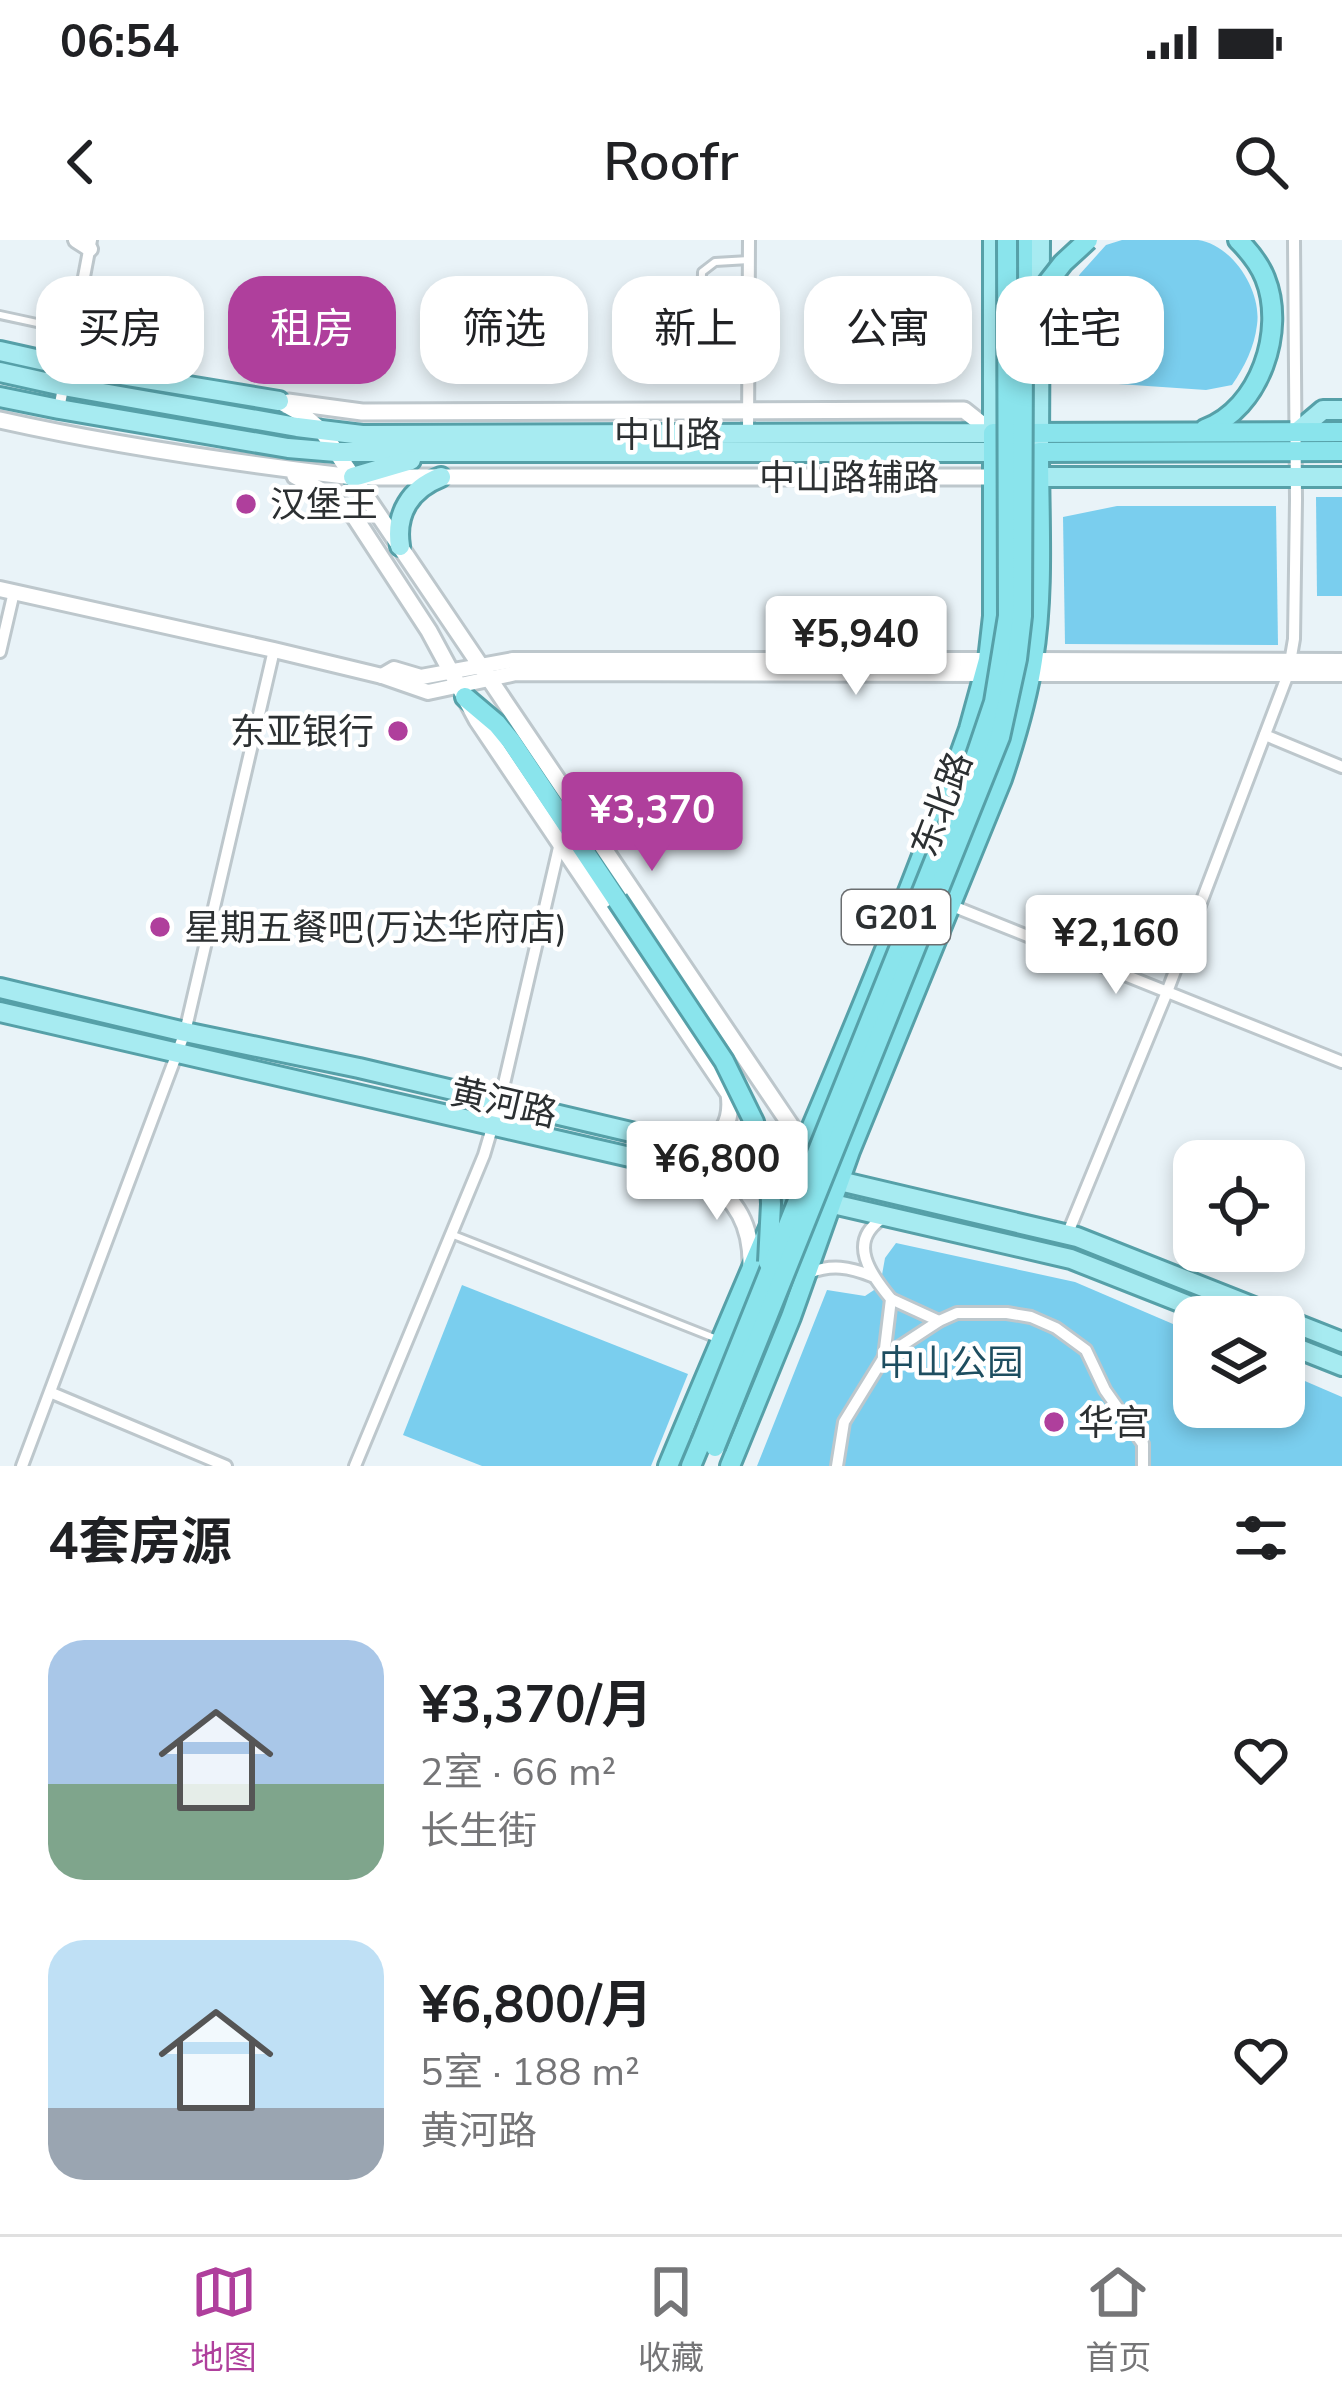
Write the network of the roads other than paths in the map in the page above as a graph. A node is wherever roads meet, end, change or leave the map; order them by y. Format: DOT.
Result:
graph roads {
  1 [pos="748,240"];
  2 [pos="993,240"];
  3 [pos="1006,240"];
  4 [pos="1023,240"];
  5 [pos="1040,240"];
  6 [pos="1088,240"];
  7 [pos="1238,240"];
  8 [pos="1294,240"];
  9 [pos="86,243"];
  10 [pos="748,260"];
  11 [pos="82,276"];
  12 [pos="702,276"];
  13 [pos="748,276"];
  14 [pos="1023,276"];
  15 [pos="1052,276"];
  16 [pos="0,315"];
  17 [pos="36,323"];
  18 [pos="0,341"];
  19 [pos="9,353"];
  20 [pos="0,372"];
  21 [pos="176,384"];
  22 [pos="747,384"];
  23 [pos="1023,384"];
  24 [pos="63,386"];
  25 [pos="0,397"];
  26 [pos="279,401"];
  27 [pos="59,410"];
  28 [pos="1342,410"];
  29 [pos="748,411"];
  30 [pos="0,420"];
  31 [pos="322,431"];
  32 [pos="1342,432"];
  33 [pos="1195,433"];
  34 [pos="748,434"];
  35 [pos="1296,442"];
  36 [pos="993,443"];
  37 [pos="1039,443"];
  38 [pos="1342,451"];
  39 [pos="336,452"];
  40 [pos="433,454"];
  41 [pos="276,469"];
  42 [pos="353,477"];
  43 [pos="993,477"];
  44 [pos="1039,477"];
  45 [pos="1296,477"];
  46 [pos="1342,477"];
  47 [pos="441,478"];
  48 [pos="400,546"];
  49 [pos="7,591"];
  50 [pos="274,650"];
  51 [pos="0,652"];
  52 [pos="1342,661"];
  53 [pos="986,667"];
  54 [pos="1032,667"];
  55 [pos="1289,667"];
  56 [pos="485,672"];
  57 [pos="1342,674"];
  58 [pos="458,684"];
  59 [pos="1265,735"];
  60 [pos="1342,767"];
  61 [pos="560,843"];
  62 [pos="908,889"];
  63 [pos="950,905"];
  64 [pos="0,988"];
  65 [pos="1167,992"];
  66 [pos="0,1012"];
  67 [pos="185,1032"];
  68 [pos="177,1054"];
  69 [pos="1342,1062"];
  70 [pos="756,1075"];
  71 [pos="728,1094"];
  72 [pos="500,1101"];
  73 [pos="781,1110"];
  74 [pos="819,1114"];
  75 [pos="494,1125"];
  76 [pos="859,1130"];
  77 [pos="690,1146"];
  78 [pos="805,1147"];
  79 [pos="795,1171"];
  80 [pos="696,1172"];
  81 [pos="833,1189"];
  82 [pos="785,1193"];
  83 [pos="886,1216"];
  84 [pos="451,1234"];
  85 [pos="1067,1235"];
  86 [pos="752,1268"];
  87 [pos="806,1274"];
  88 [pos="872,1276"];
  89 [pos="1224,1296"];
  90 [pos="891,1299"];
  91 [pos="1173,1299"];
  92 [pos="758,1303"];
  93 [pos="939,1321"];
  94 [pos="1305,1333"];
  95 [pos="720,1340"];
  96 [pos="1305,1347"];
  97 [pos="1340,1354"];
  98 [pos="884,1358"];
  99 [pos="772,1362"];
  100 [pos="700,1390"];
  101 [pos="52,1393"];
  102 [pos="752,1412"];
  103 [pos="708,1452"];
  104 [pos="22,1466"];
  105 [pos="226,1466"];
  106 [pos="355,1466"];
  107 [pos="668,1466"];
  108 [pos="691,1466"];
  109 [pos="730,1466"];
  110 [pos="837,1466"];
  111 [pos="1143,1466"];
  1 -- 10 [label="street"];
  2 -- 36 [label="main road, 东北路"];
  3 -- 92 [label="highway, 东北路, bridge"];
  4 -- 14 [label="highway, 东北路"];
  5 -- 37 [label="main road, 东北路"];
  6 -- 15 [label="highway, bridge"];
  7 -- 33 [label="highway"];
  8 -- 35 [label="street"];
  9 -- 11 [label="street"];
  10 -- 12 [label="lane"];
  10 -- 13 [label="street"];
  16 -- 17 [label="lane"];
  18 -- 19 [label="lane"];
  20 -- 24 [label="main road, 中山路"];
  21 -- 26 [label="main road"];
  22 -- 29 [label="street"];
  23 -- 103 [label="highway, 东北路, bridge"];
  24 -- 27 [label="street"];
  24 -- 31 [label="main road, 中山路"];
  25 -- 27 [label="main road, 中山路"];
  26 -- 29 [label="main road, 中山路辅路"];
  26 -- 31 [label="main road"];
  27 -- 39 [label="main road, 中山路"];
  28 -- 35 [label="main road"];
  29 -- 34 [label="street"];
  29 -- 36 [label="main road, 中山路辅路"];
  30 -- 41 [label="main road, 中山路辅路"];
  31 -- 34 [label="main road, 中山路"];
  31 -- 39 [label="main road"];
  32 -- 35 [label="highway, 中山路"];
  33 -- 35 [label="highway, 中山路"];
  33 -- 37 [label="highway, 中山路"];
  34 -- 36 [label="main road, 中山路"];
  35 -- 37 [label="highway, 中山路"];
  35 -- 38 [label="highway, 中山路"];
  35 -- 45 [label="street"];
  36 -- 37 [label="highway, 中山路"];
  36 -- 40 [label="main road, 中山路"];
  36 -- 43 [label="highway, 东北路 / G201"];
  37 -- 44 [label="highway, 东北路 / G201"];
  39 -- 40 [label="main road, 中山路"];
  39 -- 42 [label="main road"];
  40 -- 42 [label="main road"];
  41 -- 42 [label="main road, 中山路辅路"];
  41 -- 58 [label="main road"];
  42 -- 47 [label="main road, 中山路辅路"];
  42 -- 48 [label="main road"];
  43 -- 44 [label="main road, 中山路辅路"];
  43 -- 47 [label="main road, 中山路辅路"];
  43 -- 53 [label="highway, 东北路 / G201"];
  44 -- 45 [label="main road, 中山路辅路"];
  44 -- 54 [label="highway, 东北路 / G201"];
  45 -- 46 [label="main road, 中山路辅路"];
  45 -- 55 [label="street"];
  47 -- 48 [label="main road"];
  48 -- 56 [label="main road"];
  49 -- 50 [label="street"];
  49 -- 51 [label="street"];
  50 -- 58 [label="street"];
  50 -- 67 [label="street"];
  52 -- 55 [label="street"];
  53 -- 54 [label="street"];
  53 -- 56 [label="street"];
  53 -- 62 [label="highway, 东北路 / G201"];
  54 -- 55 [label="street"];
  54 -- 63 [label="highway, 东北路 / G201"];
  55 -- 57 [label="street"];
  55 -- 59 [label="street"];
  56 -- 58 [label="street"];
  56 -- 70 [label="main road"];
  58 -- 61 [label="main road"];
  58 -- 92 [label="highway, bridge"];
  59 -- 60 [label="street"];
  59 -- 65 [label="street"];
  61 -- 71 [label="main road"];
  61 -- 72 [label="street"];
  62 -- 63 [label="street"];
  62 -- 74 [label="highway, 东北路 / G201"];
  63 -- 65 [label="street"];
  63 -- 76 [label="highway, 东北路 / G201"];
  64 -- 67 [label="main road, 黄河路"];
  65 -- 69 [label="street"];
  65 -- 85 [label="street"];
  66 -- 68 [label="main road, 黄河路"];
  67 -- 68 [label="street"];
  67 -- 72 [label="main road, 黄河路"];
  68 -- 75 [label="main road, 黄河路"];
  68 -- 101 [label="street"];
  70 -- 71 [label="main road"];
  70 -- 73 [label="main road"];
  71 -- 77 [label="main road"];
  72 -- 75 [label="street"];
  72 -- 77 [label="main road, 黄河路"];
  73 -- 74 [label="main road"];
  73 -- 78 [label="main road"];
  74 -- 76 [label="highway"];
  74 -- 78 [label="highway, 东北路 / G201"];
  75 -- 80 [label="main road, 黄河路"];
  75 -- 84 [label="street"];
  76 -- 81 [label="highway, 东北路 / G201"];
  77 -- 79 [label="main road, 黄河路"];
  78 -- 79 [label="highway, 东北路 / G201"];
  78 -- 81 [label="main road"];
  79 -- 81 [label="main road, 黄河路"];
  79 -- 82 [label="highway, 东北路 / G201"];
  80 -- 82 [label="main road, 黄河路"];
  80 -- 86 [label="main road"];
  81 -- 82 [label="main road, 黄河路"];
  81 -- 83 [label="main road, 黄河路"];
  81 -- 85 [label="main road, 黄河路"];
  81 -- 87 [label="highway, 东北路 / G201"];
  82 -- 86 [label="highway, 东北路 / G201"];
  83 -- 88 [label="street"];
  83 -- 91 [label="main road, 黄河路"];
  84 -- 95 [label="lane"];
  84 -- 106 [label="street"];
  85 -- 89 [label="main road, 黄河路"];
  86 -- 95 [label="highway, 东北路 / G201"];
  87 -- 88 [label="street"];
  87 -- 99 [label="highway, 东北路 / G201"];
  88 -- 90 [label="street"];
  90 -- 93 [label="street"];
  90 -- 98 [label="street"];
  92 -- 103 [label="highway, 东北路, bridge"];
  93 -- 98 [label="street"];
  93 -- 111 [label="street"];
  94 -- 97 [label="main road, 黄河路"];
  95 -- 99 [label="highway"];
  95 -- 100 [label="highway, 东北路 / G201"];
  96 -- 97 [label="main road, 黄河路"];
  98 -- 110 [label="street"];
  99 -- 102 [label="highway, 东北路 / G201"];
  100 -- 102 [label="highway"];
  100 -- 107 [label="highway, 东北路 / G201"];
  101 -- 104 [label="street"];
  101 -- 105 [label="street"];
  102 -- 109 [label="highway, 东北路 / G201"];
  103 -- 108 [label="highway, 东北路"];
}
